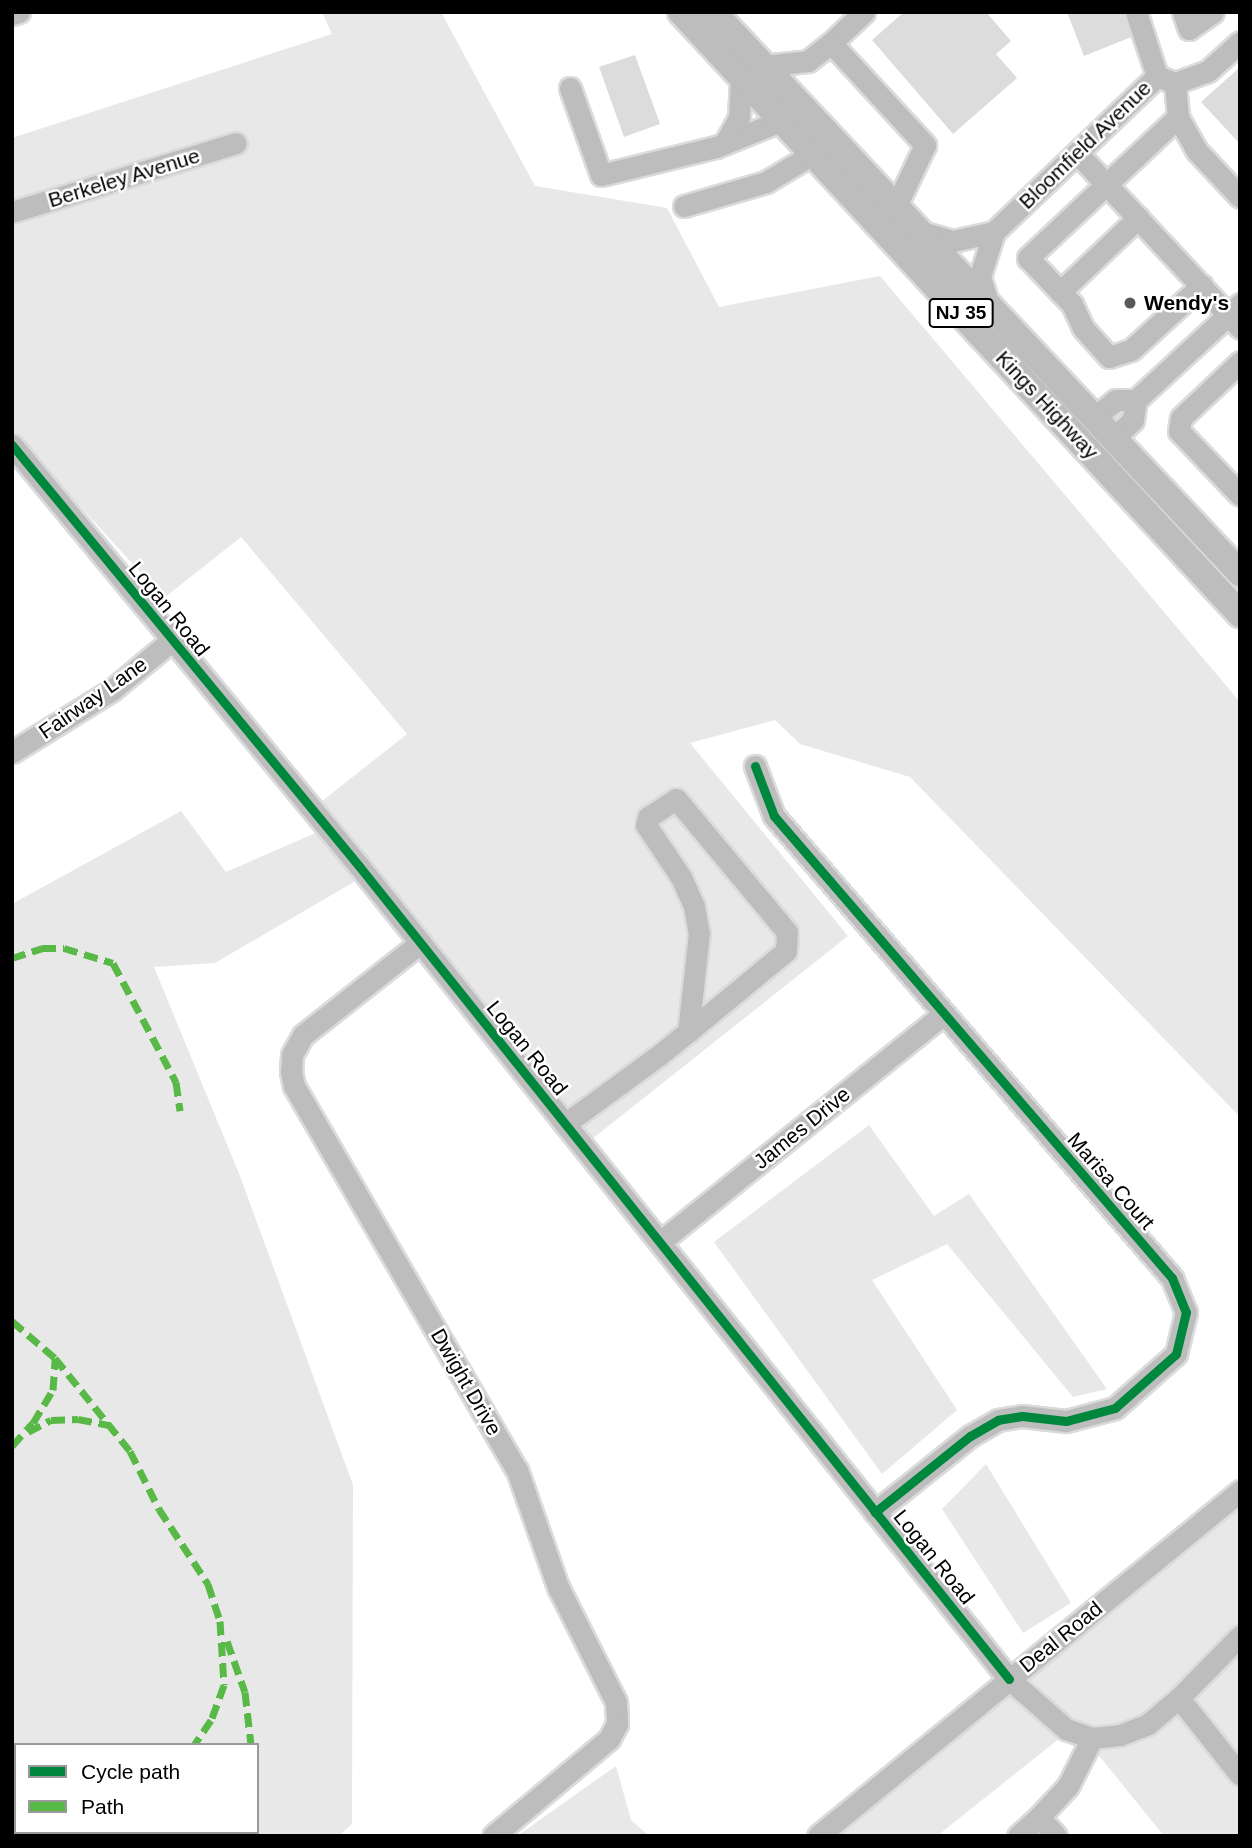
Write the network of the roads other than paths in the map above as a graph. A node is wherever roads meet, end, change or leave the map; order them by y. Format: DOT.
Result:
graph roads {
  1 [pos="19,12"];
  2 [pos="681,12"];
  3 [pos="713,12"];
  4 [pos="864,12"];
  5 [pos="1136,12"];
  6 [pos="1183,12"];
  7 [pos="1213,12"];
  8 [pos="12,14"];
  9 [pos="1240,42"];
  10 [pos="831,43"];
  11 [pos="752,72"];
  12 [pos="1166,80"];
  13 [pos="570,88"];
  14 [pos="1178,117"];
  15 [pos="780,121"];
  16 [pos="726,141"];
  17 [pos="236,143"];
  18 [pos="1077,154"];
  19 [pos="811,155"];
  20 [pos="1106,184"];
  21 [pos="1240,197"];
  22 [pos="897,204"];
  23 [pos="684,206"];
  24 [pos="12,212"];
  25 [pos="1138,218"];
  26 [pos="994,232"];
  27 [pos="925,233"];
  28 [pos="1202,285"];
  29 [pos="1060,292"];
  30 [pos="988,303"];
  31 [pos="1236,316"];
  32 [pos="1240,362"];
  33 [pos="1136,400"];
  34 [pos="1094,417"];
  35 [pos="1114,438"];
  36 [pos="12,445"];
  37 [pos="1240,495"];
  38 [pos="1240,573"];
  39 [pos="1240,614"];
  40 [pos="172,640"];
  41 [pos="12,752"];
  42 [pos="755,766"];
  43 [pos="420,943"];
  44 [pos="944,1014"];
  45 [pos="688,1032"];
  46 [pos="565,1124"];
  47 [pos="660,1242"];
  48 [pos="1240,1491"];
  49 [pos="875,1512"];
  50 [pos="1240,1636"];
  51 [pos="1009,1679"];
  52 [pos="1180,1698"];
  53 [pos="1092,1738"];
  54 [pos="1240,1774"];
  55 [pos="1039,1817"];
  56 [pos="493,1836"];
  57 [pos="818,1836"];
  58 [pos="1018,1836"];
  59 [pos="1056,1836"];
  1 -- 8 [label="street"];
  2 -- 11 [label="main road, Kings Highway / NJ 35"];
  3 -- 11 [label="main road, Kings Highway / NJ 35"];
  4 -- 10 [label="street"];
  5 -- 12 [label="street, Bloomfield Avenue"];
  6 -- 7 [label="street"];
  9 -- 12 [label="street"];
  10 -- 11 [label="street"];
  10 -- 22 [label="street"];
  11 -- 15 [label="main road, Kings Highway / NJ 35"];
  11 -- 16 [label="street"];
  11 -- 22 [label="main road, Kings Highway / NJ 35"];
  12 -- 14 [label="street"];
  12 -- 18 [label="street, Bloomfield Avenue"];
  13 -- 16 [label="street"];
  14 -- 20 [label="street"];
  14 -- 21 [label="street"];
  15 -- 16 [label="street"];
  15 -- 19 [label="main road, Kings Highway / NJ 35"];
  17 -- 24 [label="street, Berkeley Avenue"];
  18 -- 20 [label="street"];
  18 -- 26 [label="street, Bloomfield Avenue"];
  19 -- 23 [label="street"];
  19 -- 39 [label="main road, Kings Highway / NJ 35"];
  20 -- 25 [label="street"];
  20 -- 29 [label="street"];
  22 -- 27 [label="main road, Kings Highway / NJ 35"];
  25 -- 28 [label="street"];
  25 -- 29 [label="street"];
  26 -- 27 [label="street"];
  26 -- 30 [label="street, Bloomfield Avenue"];
  27 -- 30 [label="main road, Kings Highway / NJ 35"];
  28 -- 29 [label="street"];
  28 -- 31 [label="street"];
  30 -- 34 [label="main road, Kings Highway / NJ 35"];
  31 -- 33 [label="street"];
  32 -- 37 [label="street"];
  33 -- 34 [label="street"];
  33 -- 35 [label="street"];
  34 -- 35 [label="main road, Kings Highway / NJ 35"];
  35 -- 38 [label="main road, Kings Highway / NJ 35"];
  36 -- 40 [label="street, Logan Road"];
  40 -- 41 [label="street, Fairway Lane"];
  40 -- 43 [label="street, Logan Road"];
  42 -- 44 [label="street, Marisa Court"];
  43 -- 46 [label="street, Logan Road"];
  43 -- 56 [label="street, Dwight Drive"];
  44 -- 47 [label="street, James Drive"];
  44 -- 49 [label="street, Marisa Court"];
  45 -- 45 [label="street"];
  45 -- 46 [label="street"];
  46 -- 47 [label="street, Logan Road"];
  47 -- 49 [label="street, Logan Road"];
  48 -- 51 [label="street, Deal Road"];
  49 -- 51 [label="street, Logan Road"];
  50 -- 52 [label="street"];
  51 -- 53 [label="street, Logan Road"];
  51 -- 57 [label="street, Deal Road"];
  52 -- 53 [label="street"];
  52 -- 54 [label="street"];
  53 -- 55 [label="street"];
  55 -- 58 [label="street"];
  55 -- 59 [label="street"];
}
